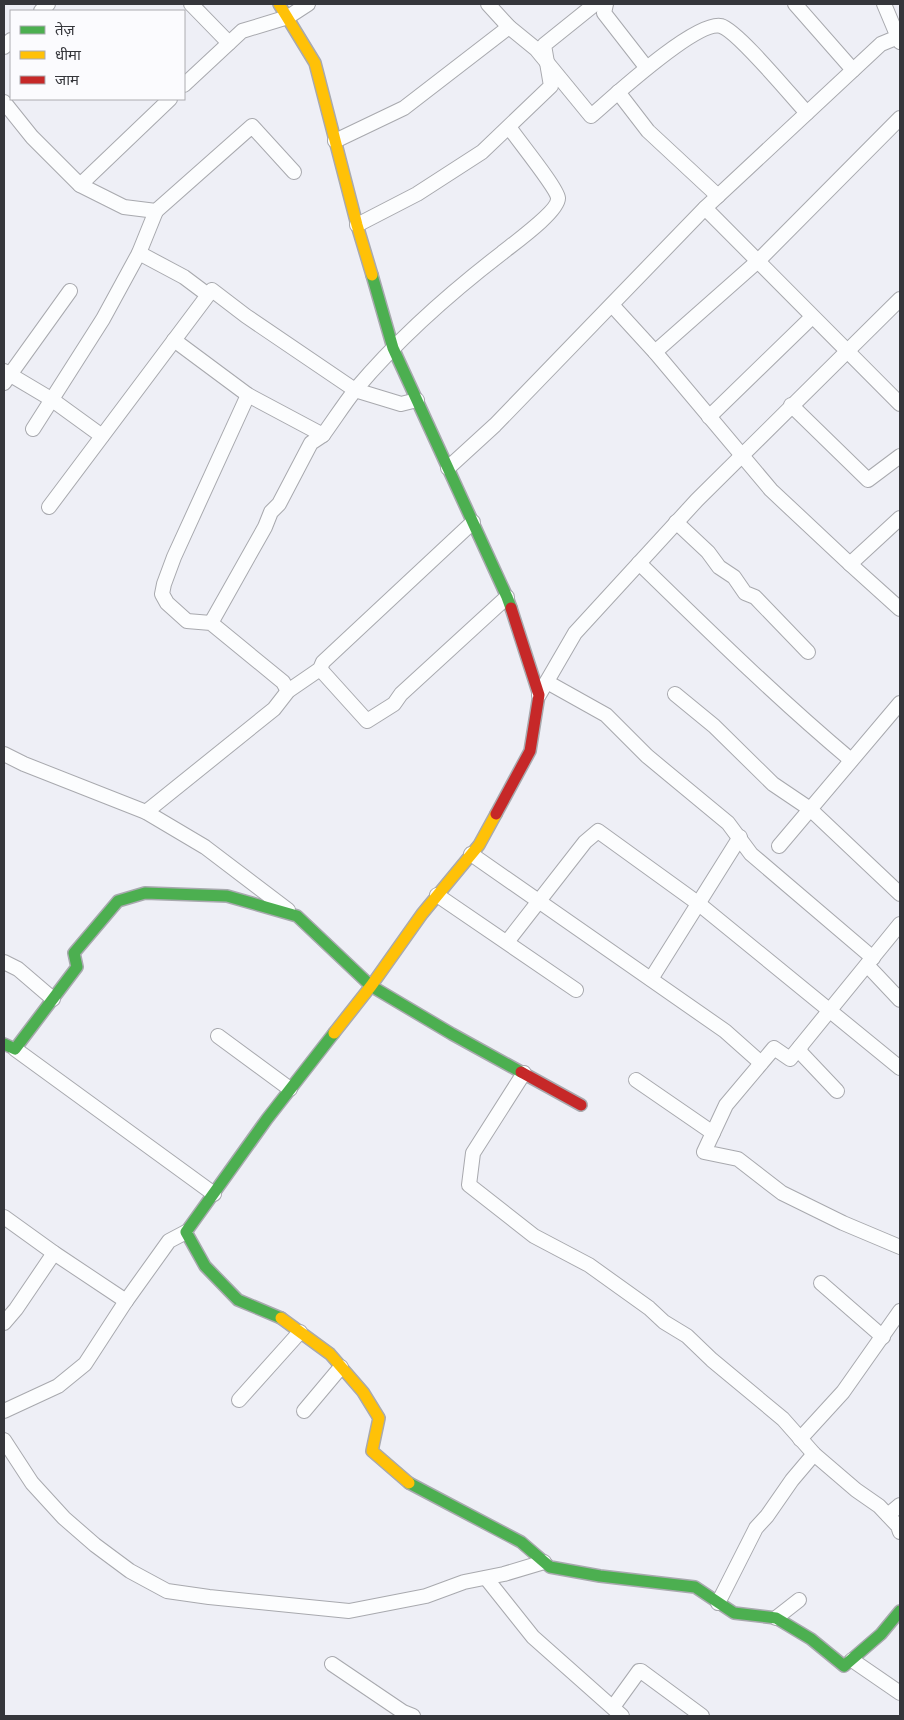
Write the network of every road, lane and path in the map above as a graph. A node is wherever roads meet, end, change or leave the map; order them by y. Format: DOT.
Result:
graph roads {
  1 [pos="191,4"];
  2 [pos="279,4"];
  3 [pos="308,4"];
  4 [pos="488,4"];
  5 [pos="595,4"];
  6 [pos="606,4"];
  7 [pos="795,4"];
  8 [pos="884,4"];
  9 [pos="288,17"];
  10 [pos="509,27"];
  11 [pos="899,39"];
  12 [pos="229,43"];
  13 [pos="547,62"];
  14 [pos="646,67"];
  15 [pos="853,70"];
  16 [pos="185,82"];
  17 [pos="618,92"];
  18 [pos="169,100"];
  19 [pos="4,102"];
  20 [pos="807,113"];
  21 [pos="900,118"];
  22 [pos="509,126"];
  23 [pos="335,141"];
  24 [pos="294,172"];
  25 [pos="80,185"];
  26 [pos="718,196"];
  27 [pos="705,208"];
  28 [pos="156,211"];
  29 [pos="357,225"];
  30 [pos="139,253"];
  31 [pos="758,261"];
  32 [pos="212,290"];
  33 [pos="70,291"];
  34 [pos="900,299"];
  35 [pos="612,305"];
  36 [pos="812,316"];
  37 [pos="174,340"];
  38 [pos="393,348"];
  39 [pos="846,351"];
  40 [pos="655,352"];
  41 [pos="6,376"];
  42 [pos="355,390"];
  43 [pos="248,395"];
  44 [pos="51,399"];
  45 [pos="417,400"];
  46 [pos="900,404"];
  47 [pos="792,405"];
  48 [pos="709,417"];
  49 [pos="33,429"];
  50 [pos="323,435"];
  51 [pos="102,436"];
  52 [pos="741,455"];
  53 [pos="900,456"];
  54 [pos="448,468"];
  55 [pos="49,507"];
  56 [pos="900,518"];
  57 [pos="473,522"];
  58 [pos="676,522"];
  59 [pos="639,563"];
  60 [pos="850,564"];
  61 [pos="507,597"];
  62 [pos="900,609"];
  63 [pos="211,623"];
  64 [pos="808,652"];
  65 [pos="320,669"];
  66 [pos="547,682"];
  67 [pos="288,691"];
  68 [pos="675,694"];
  69 [pos="539,695"];
  70 [pos="900,703"];
  71 [pos="4,754"];
  72 [pos="851,760"];
  73 [pos="810,809"];
  74 [pos="146,812"];
  75 [pos="740,837"];
  76 [pos="779,846"];
  77 [pos="471,854"];
  78 [pos="900,894"];
  79 [pos="437,895"];
  80 [pos="539,902"];
  81 [pos="699,904"];
  82 [pos="297,916"];
  83 [pos="900,924"];
  84 [pos="507,942"];
  85 [pos="4,962"];
  86 [pos="870,962"];
  87 [pos="651,979"];
  88 [pos="371,986"];
  89 [pos="576,990"];
  90 [pos="53,999"];
  91 [pos="900,1000"];
  92 [pos="830,1010"];
  93 [pos="218,1036"];
  94 [pos="9,1046"];
  95 [pos="800,1047"];
  96 [pos="761,1063"];
  97 [pos="900,1068"];
  98 [pos="524,1073"];
  99 [pos="636,1080"];
  100 [pos="290,1089"];
  101 [pos="837,1091"];
  102 [pos="580,1105"];
  103 [pos="713,1133"];
  104 [pos="214,1194"];
  105 [pos="4,1217"];
  106 [pos="186,1232"];
  107 [pos="900,1247"];
  108 [pos="54,1253"];
  109 [pos="821,1283"];
  110 [pos="126,1301"];
  111 [pos="900,1311"];
  112 [pos="4,1323"];
  113 [pos="300,1332"];
  114 [pos="883,1337"];
  115 [pos="342,1367"];
  116 [pos="239,1400"];
  117 [pos="4,1411"];
  118 [pos="304,1411"];
  119 [pos="800,1439"];
  120 [pos="4,1440"];
  121 [pos="814,1454"];
  122 [pos="900,1505"];
  123 [pos="888,1515"];
  124 [pos="900,1532"];
  125 [pos="544,1562"];
  126 [pos="486,1578"];
  127 [pos="799,1600"];
  128 [pos="718,1603"];
  129 [pos="900,1611"];
  130 [pos="776,1618"];
  131 [pos="852,1660"];
  132 [pos="332,1664"];
  133 [pos="900,1693"];
  134 [pos="618,1712"];
  135 [pos="413,1716"];
  136 [pos="702,1716"];
  1 -- 12 [label="street"];
  2 -- 9 [label="street"];
  3 -- 9 [label="street"];
  4 -- 10 [label="street"];
  5 -- 13 [label="street"];
  6 -- 14 [label="street"];
  7 -- 15 [label="street"];
  8 -- 11 [label="street"];
  9 -- 12 [label="street"];
  9 -- 23 [label="street"];
  10 -- 13 [label="street"];
  10 -- 23 [label="street"];
  11 -- 15 [label="street"];
  12 -- 16 [label="street"];
  13 -- 17 [label="street"];
  13 -- 22 [label="street"];
  14 -- 17 [label="street"];
  14 -- 20 [label="street"];
  15 -- 20 [label="street"];
  17 -- 26 [label="street"];
  18 -- 25 [label="street"];
  19 -- 25 [label="street"];
  20 -- 26 [label="street"];
  21 -- 31 [label="street"];
  22 -- 29 [label="street"];
  22 -- 38 [label="street"];
  23 -- 29 [label="street"];
  24 -- 28 [label="street"];
  25 -- 28 [label="street"];
  26 -- 27 [label="street"];
  27 -- 31 [label="street"];
  27 -- 35 [label="street"];
  28 -- 30 [label="street"];
  29 -- 38 [label="street"];
  30 -- 37 [label="street"];
  30 -- 44 [label="street"];
  31 -- 36 [label="street"];
  31 -- 40 [label="street"];
  32 -- 42 [label="street"];
  33 -- 41 [label="street"];
  34 -- 39 [label="street"];
  35 -- 40 [label="street"];
  35 -- 54 [label="street"];
  36 -- 39 [label="street"];
  36 -- 48 [label="street"];
  37 -- 43 [label="street"];
  37 -- 51 [label="street"];
  38 -- 42 [label="street"];
  38 -- 45 [label="street"];
  39 -- 46 [label="street"];
  39 -- 47 [label="street"];
  40 -- 48 [label="street"];
  41 -- 44 [label="street"];
  42 -- 45 [label="street"];
  42 -- 50 [label="street"];
  43 -- 50 [label="street"];
  43 -- 63 [label="street"];
  44 -- 49 [label="street"];
  44 -- 51 [label="street"];
  45 -- 54 [label="street"];
  47 -- 52 [label="street"];
  47 -- 53 [label="street"];
  48 -- 52 [label="street"];
  50 -- 63 [label="street"];
  51 -- 55 [label="street"];
  52 -- 58 [label="street"];
  52 -- 60 [label="street"];
  54 -- 57 [label="street"];
  56 -- 60 [label="street"];
  57 -- 61 [label="street"];
  57 -- 65 [label="street"];
  58 -- 59 [label="street"];
  58 -- 64 [label="street"];
  59 -- 66 [label="street"];
  59 -- 72 [label="street"];
  60 -- 62 [label="street"];
  61 -- 65 [label="street"];
  61 -- 69 [label="street"];
  63 -- 67 [label="street"];
  65 -- 67 [label="street"];
  66 -- 69 [label="street"];
  66 -- 75 [label="street"];
  67 -- 74 [label="street"];
  68 -- 73 [label="street"];
  69 -- 77 [label="street"];
  70 -- 72 [label="street"];
  71 -- 74 [label="street"];
  72 -- 73 [label="street"];
  73 -- 76 [label="street"];
  73 -- 78 [label="street"];
  74 -- 82 [label="street"];
  75 -- 81 [label="street"];
  75 -- 86 [label="street"];
  77 -- 79 [label="street"];
  77 -- 80 [label="street"];
  79 -- 84 [label="street"];
  79 -- 88 [label="street"];
  80 -- 81 [label="street"];
  80 -- 84 [label="street"];
  80 -- 87 [label="street"];
  81 -- 87 [label="street"];
  81 -- 92 [label="street"];
  82 -- 88 [label="street"];
  82 -- 90 [label="street"];
  83 -- 86 [label="street"];
  84 -- 89 [label="street"];
  85 -- 90 [label="street"];
  86 -- 91 [label="street"];
  86 -- 92 [label="street"];
  87 -- 96 [label="street"];
  88 -- 98 [label="street"];
  88 -- 100 [label="street"];
  90 -- 94 [label="street"];
  92 -- 95 [label="street"];
  92 -- 97 [label="street"];
  93 -- 100 [label="street"];
  94 -- 104 [label="street"];
  95 -- 96 [label="street"];
  95 -- 101 [label="street"];
  96 -- 103 [label="street"];
  98 -- 102 [label="street"];
  98 -- 119 [label="street"];
  99 -- 103 [label="street"];
  100 -- 104 [label="street"];
  103 -- 107 [label="street"];
  104 -- 106 [label="street"];
  105 -- 108 [label="street"];
  106 -- 110 [label="street"];
  106 -- 113 [label="street"];
  108 -- 110 [label="street"];
  108 -- 112 [label="street"];
  109 -- 114 [label="street"];
  110 -- 117 [label="street"];
  111 -- 114 [label="street"];
  113 -- 115 [label="street"];
  113 -- 116 [label="street"];
  114 -- 119 [label="street"];
  115 -- 118 [label="street"];
  115 -- 125 [label="street"];
  119 -- 121 [label="street"];
  120 -- 126 [label="street"];
  121 -- 123 [label="street"];
  121 -- 128 [label="street"];
  122 -- 123 [label="street"];
  123 -- 124 [label="street"];
  125 -- 126 [label="street"];
  125 -- 128 [label="street"];
  126 -- 134 [label="street"];
  127 -- 130 [label="street"];
  128 -- 130 [label="street"];
  129 -- 131 [label="street"];
  130 -- 131 [label="street"];
  131 -- 133 [label="street"];
  132 -- 135 [label="street"];
  134 -- 136 [label="street"];
}
